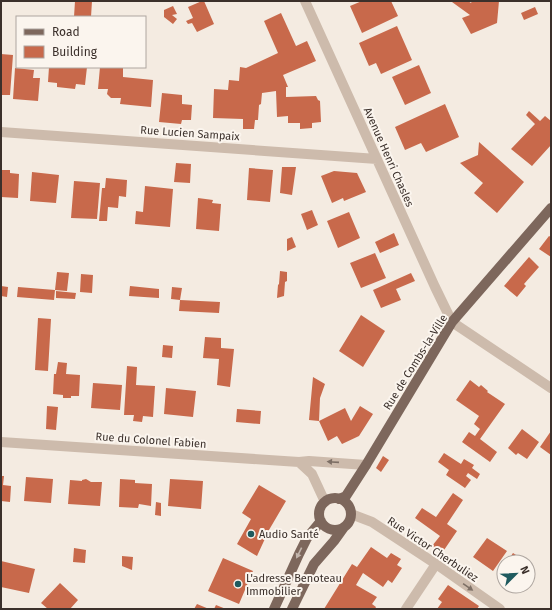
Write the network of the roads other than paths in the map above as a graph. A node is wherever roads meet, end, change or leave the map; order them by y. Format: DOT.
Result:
graph roads {
  1 [pos="305,1"];
  2 [pos="1,132"];
  3 [pos="377,158"];
  4 [pos="551,208"];
  5 [pos="452,322"];
  6 [pos="551,388"];
  7 [pos="1,442"];
  8 [pos="299,462"];
  9 [pos="366,465"];
  10 [pos="339,499"];
  11 [pos="325,502"];
  12 [pos="351,514"];
  13 [pos="321,522"];
  14 [pos="344,527"];
  15 [pos="436,564"];
  16 [pos="274,609"];
  17 [pos="292,609"];
  18 [pos="406,609"];
  19 [pos="500,609"];
  1 -- 3 [label="street, Avenue Henri Chasles"];
  2 -- 3 [label="street, Rue Lucien Sampaix"];
  3 -- 5 [label="street, Avenue Henri Chasles"];
  4 -- 5 [label="main road, Rue de Combs-la-Ville"];
  5 -- 6 [label="street"];
  5 -- 9 [label="main road, Rue de Combs-la-Ville"];
  7 -- 8 [label="street, Rue du Colonel Fabien"];
  9 -- 8 [label="street, Rue du Colonel Fabien, one-way"];
  8 -- 11 [label="street"];
  9 -- 10 [label="main road, Rue de Combs-la-Ville"];
  10 -- 11 [label="main road"];
  10 -- 12 [label="main road"];
  11 -- 13 [label="main road"];
  12 -- 14 [label="main road"];
  12 -- 15 [label="street, Rue Victor Cherbuliez"];
  13 -- 14 [label="main road"];
  13 -- 16 [label="main road, one-way"];
  14 -- 17 [label="main road"];
  15 -- 18 [label="street"];
  15 -- 19 [label="street, Rue Victor Cherbuliez, one-way"];
}
